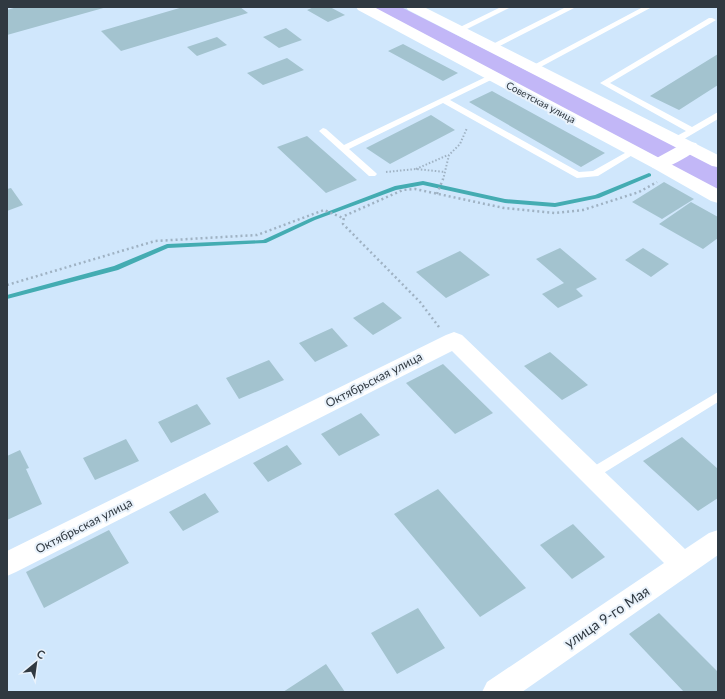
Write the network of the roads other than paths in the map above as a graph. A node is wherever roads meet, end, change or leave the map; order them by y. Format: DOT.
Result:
graph roads {
  1 [pos="363,7"];
  2 [pos="506,7"];
  3 [pos="572,7"];
  4 [pos="648,7"];
  5 [pos="421,8"];
  6 [pos="712,20"];
  7 [pos="458,30"];
  8 [pos="491,47"];
  9 [pos="532,68"];
  10 [pos="492,76"];
  11 [pos="444,100"];
  12 [pos="718,115"];
  13 [pos="323,131"];
  14 [pos="686,139"];
  15 [pos="343,149"];
  16 [pos="635,151"];
  17 [pos="718,162"];
  18 [pos="659,164"];
  19 [pos="372,174"];
  20 [pos="718,197"];
  21 [pos="718,396"];
  22 [pos="590,475"];
  23 [pos="718,541"];
  24 [pos="7,564"];
  25 [pos="684,565"];
  26 [pos="496,692"];
  1 -- 10 [label="main road, Советская улица"];
  2 -- 7 [label="lane"];
  3 -- 8 [label="lane"];
  4 -- 9 [label="lane"];
  5 -- 7 [label="main road"];
  6 -- 14 [label="lane"];
  7 -- 8 [label="main road"];
  8 -- 9 [label="main road"];
  9 -- 14 [label="main road"];
  10 -- 11 [label="lane"];
  10 -- 16 [label="main road, Советская улица"];
  11 -- 15 [label="lane"];
  11 -- 16 [label="lane"];
  12 -- 14 [label="lane"];
  13 -- 15 [label="lane"];
  14 -- 17 [label="main road"];
  14 -- 18 [label="main road"];
  15 -- 19 [label="lane"];
  16 -- 18 [label="main road, Советская улица"];
  18 -- 20 [label="main road, Советская улица"];
  21 -- 22 [label="lane"];
  22 -- 24 [label="main road, Октябрьская улица"];
  22 -- 25 [label="main road"];
  23 -- 25 [label="main road, улица 9-го Мая"];
  25 -- 26 [label="main road, улица 9-го Мая"];
}
